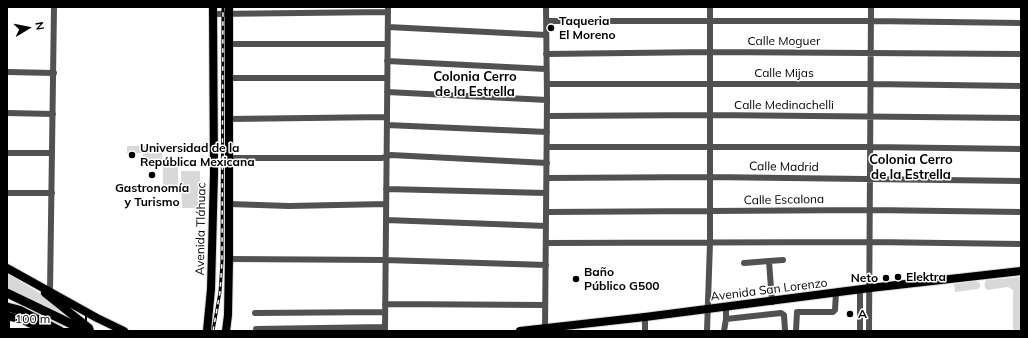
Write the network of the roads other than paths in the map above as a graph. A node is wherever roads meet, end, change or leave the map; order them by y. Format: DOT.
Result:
graph roads {
  1 [pos="54,7"];
  2 [pos="546,7"];
  3 [pos="710,7"];
  4 [pos="871,7"];
  5 [pos="387,9"];
  6 [pos="213,10"];
  7 [pos="229,10"];
  8 [pos="546,21"];
  9 [pos="710,21"];
  10 [pos="871,21"];
  11 [pos="1021,23"];
  12 [pos="388,27"];
  13 [pos="546,35"];
  14 [pos="230,44"];
  15 [pos="387,44"];
  16 [pos="710,52"];
  17 [pos="871,52"];
  18 [pos="546,54"];
  19 [pos="1021,54"];
  20 [pos="387,61"];
  21 [pos="546,69"];
  22 [pos="7,72"];
  23 [pos="54,72"];
  24 [pos="230,78"];
  25 [pos="387,78"];
  26 [pos="547,84"];
  27 [pos="709,84"];
  28 [pos="871,84"];
  29 [pos="1021,86"];
  30 [pos="387,92"];
  31 [pos="547,100"];
  32 [pos="7,113"];
  33 [pos="53,114"];
  34 [pos="709,115"];
  35 [pos="547,116"];
  36 [pos="870,116"];
  37 [pos="387,117"];
  38 [pos="1021,118"];
  39 [pos="229,119"];
  40 [pos="387,125"];
  41 [pos="547,132"];
  42 [pos="547,147"];
  43 [pos="870,147"];
  44 [pos="710,148"];
  45 [pos="1021,149"];
  46 [pos="52,153"];
  47 [pos="7,154"];
  48 [pos="386,156"];
  49 [pos="229,158"];
  50 [pos="547,163"];
  51 [pos="710,177"];
  52 [pos="546,178"];
  53 [pos="870,179"];
  54 [pos="1021,181"];
  55 [pos="386,188"];
  56 [pos="52,192"];
  57 [pos="7,193"];
  58 [pos="546,193"];
  59 [pos="229,204"];
  60 [pos="386,204"];
  61 [pos="870,210"];
  62 [pos="546,212"];
  63 [pos="710,212"];
  64 [pos="1021,212"];
  65 [pos="386,220"];
  66 [pos="546,226"];
  67 [pos="870,242"];
  68 [pos="546,243"];
  69 [pos="710,243"];
  70 [pos="1021,244"];
  71 [pos="229,259"];
  72 [pos="385,260"];
  73 [pos="783,260"];
  74 [pos="769,261"];
  75 [pos="744,263"];
  76 [pos="546,265"];
  77 [pos="7,268"];
  78 [pos="1021,271"];
  79 [pos="24,277"];
  80 [pos="870,288"];
  81 [pos="860,290"];
  82 [pos="50,292"];
  83 [pos="7,293"];
  84 [pos="836,293"];
  85 [pos="772,302"];
  86 [pos="385,304"];
  87 [pos="545,305"];
  88 [pos="7,307"];
  89 [pos="726,307"];
  90 [pos="708,309"];
  91 [pos="385,312"];
  92 [pos="255,313"];
  93 [pos="7,316"];
  94 [pos="645,317"];
  95 [pos="726,319"];
  96 [pos="385,329"];
  97 [pos="545,329"];
  98 [pos="256,330"];
  99 [pos="785,330"];
  100 [pos="860,330"];
  101 [pos="45,331"];
  102 [pos="60,331"];
  103 [pos="86,331"];
  104 [pos="90,331"];
  105 [pos="124,331"];
  106 [pos="207,331"];
  107 [pos="226,331"];
  108 [pos="520,331"];
  109 [pos="645,331"];
  110 [pos="707,331"];
  111 [pos="724,331"];
  112 [pos="796,331"];
  113 [pos="869,331"];
  1 -- 23 [label="street"];
  2 -- 8 [label="street"];
  3 -- 9 [label="street"];
  4 -- 10 [label="street"];
  5 -- 7 [label="street"];
  5 -- 12 [label="street"];
  6 -- 7 [label="street"];
  6 -- 106 [label="main road, Avenida Tláhuac"];
  7 -- 14 [label="main road"];
  8 -- 9 [label="street"];
  8 -- 13 [label="street"];
  9 -- 10 [label="street"];
  9 -- 16 [label="street"];
  10 -- 11 [label="street"];
  10 -- 17 [label="street"];
  12 -- 13 [label="street"];
  12 -- 15 [label="street"];
  13 -- 18 [label="street"];
  14 -- 15 [label="street"];
  14 -- 24 [label="main road"];
  15 -- 20 [label="street"];
  16 -- 17 [label="street, Calle Moguer"];
  16 -- 18 [label="street, Calle Moguer"];
  16 -- 27 [label="street"];
  17 -- 19 [label="street, Calle Moguer"];
  17 -- 28 [label="street"];
  18 -- 21 [label="street"];
  20 -- 21 [label="street"];
  20 -- 25 [label="street"];
  21 -- 26 [label="street"];
  22 -- 23 [label="street"];
  23 -- 33 [label="street"];
  24 -- 25 [label="street"];
  24 -- 39 [label="main road"];
  25 -- 30 [label="street"];
  26 -- 27 [label="street, Calle Mijas"];
  26 -- 31 [label="street"];
  27 -- 28 [label="street, Calle Mijas"];
  27 -- 34 [label="street"];
  28 -- 29 [label="street, Calle Mijas"];
  28 -- 36 [label="street"];
  30 -- 31 [label="street"];
  30 -- 37 [label="street"];
  31 -- 35 [label="street"];
  32 -- 33 [label="street"];
  33 -- 46 [label="street"];
  34 -- 35 [label="street, Calle Medinachelli"];
  34 -- 36 [label="street, Calle Medinachelli"];
  34 -- 44 [label="street"];
  35 -- 41 [label="street"];
  36 -- 38 [label="street, Calle Medinachelli"];
  36 -- 43 [label="street"];
  37 -- 39 [label="street"];
  37 -- 40 [label="street"];
  39 -- 49 [label="main road"];
  40 -- 41 [label="street"];
  40 -- 48 [label="street"];
  41 -- 42 [label="street"];
  42 -- 44 [label="street"];
  42 -- 50 [label="street"];
  43 -- 44 [label="street"];
  43 -- 45 [label="street"];
  43 -- 53 [label="street"];
  44 -- 51 [label="street"];
  46 -- 47 [label="street"];
  46 -- 56 [label="street"];
  48 -- 49 [label="street"];
  48 -- 50 [label="street"];
  48 -- 55 [label="street"];
  49 -- 59 [label="main road"];
  50 -- 52 [label="street"];
  51 -- 52 [label="street, Calle Madrid"];
  51 -- 53 [label="street, Calle Madrid"];
  51 -- 63 [label="street"];
  52 -- 58 [label="street"];
  53 -- 54 [label="street, Calle Madrid"];
  53 -- 61 [label="street"];
  55 -- 58 [label="street"];
  55 -- 60 [label="street"];
  56 -- 57 [label="street"];
  56 -- 82 [label="street"];
  58 -- 62 [label="street"];
  59 -- 60 [label="street"];
  59 -- 71 [label="main road"];
  60 -- 65 [label="street"];
  61 -- 63 [label="street, Calle Escalona"];
  61 -- 64 [label="street, Calle Escalona"];
  61 -- 67 [label="street"];
  62 -- 63 [label="street, Calle Escalona"];
  62 -- 66 [label="street"];
  63 -- 69 [label="street"];
  65 -- 66 [label="street"];
  65 -- 72 [label="street"];
  66 -- 68 [label="street"];
  67 -- 69 [label="street"];
  67 -- 70 [label="street"];
  67 -- 80 [label="street"];
  68 -- 69 [label="street"];
  68 -- 76 [label="street"];
  69 -- 90 [label="street"];
  71 -- 72 [label="street"];
  71 -- 107 [label="main road"];
  72 -- 76 [label="street"];
  72 -- 86 [label="street"];
  73 -- 74 [label="street"];
  74 -- 75 [label="street"];
  74 -- 85 [label="street"];
  76 -- 87 [label="street"];
  77 -- 79 [label="main road"];
  78 -- 80 [label="main road, Avenida San Lorenzo"];
  79 -- 82 [label="main road"];
  79 -- 104 [label="main road"];
  80 -- 81 [label="main road, Avenida San Lorenzo"];
  80 -- 113 [label="street"];
  81 -- 84 [label="main road, Avenida San Lorenzo"];
  81 -- 100 [label="street"];
  82 -- 105 [label="main road"];
  83 -- 103 [label="highway"];
  84 -- 85 [label="main road, Avenida San Lorenzo"];
  84 -- 112 [label="street"];
  85 -- 89 [label="main road, Avenida San Lorenzo"];
  86 -- 87 [label="street"];
  86 -- 91 [label="street"];
  87 -- 97 [label="street"];
  88 -- 102 [label="highway"];
  89 -- 90 [label="main road, Avenida San Lorenzo"];
  89 -- 95 [label="street"];
  90 -- 94 [label="main road, Avenida San Lorenzo"];
  90 -- 110 [label="street"];
  91 -- 92 [label="street"];
  91 -- 96 [label="street"];
  93 -- 101 [label="main road"];
  94 -- 97 [label="main road, Avenida San Lorenzo"];
  94 -- 109 [label="street"];
  95 -- 99 [label="street"];
  95 -- 111 [label="street"];
  96 -- 98 [label="street"];
  97 -- 108 [label="main road, Avenida San Lorenzo"];
}
